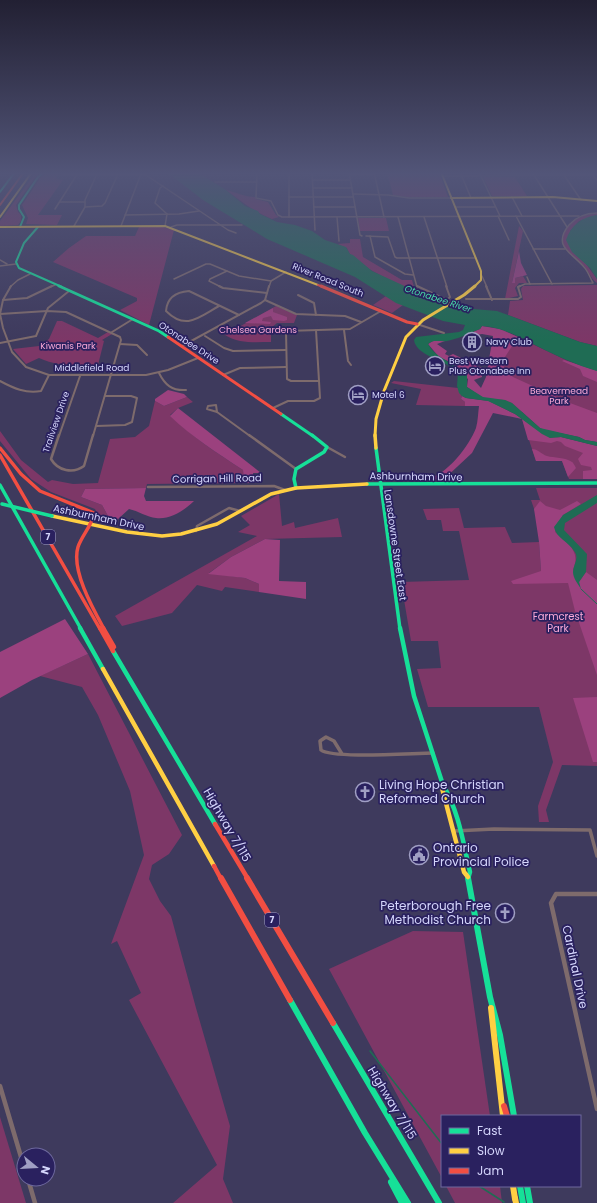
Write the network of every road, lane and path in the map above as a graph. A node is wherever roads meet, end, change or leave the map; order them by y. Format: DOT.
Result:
graph roads {
  1 [pos="37,228"];
  2 [pos="173,228"];
  3 [pos="227,228"];
  4 [pos="338,228"];
  5 [pos="359,228"];
  6 [pos="401,228"];
  7 [pos="428,228"];
  8 [pos="464,228"];
  9 [pos="504,228"];
  10 [pos="522,228"];
  11 [pos="567,228"];
  12 [pos="236,233"];
  13 [pos="362,236"];
  14 [pos="366,236"];
  15 [pos="370,236"];
  16 [pos="509,240"];
  17 [pos="339,241"];
  18 [pos="533,249"];
  19 [pos="565,249"];
  20 [pos="409,258"];
  21 [pos="438,258"];
  22 [pos="476,258"];
  23 [pos="0,260"];
  24 [pos="6,264"];
  25 [pos="16,264"];
  26 [pos="0,266"];
  27 [pos="227,271"];
  28 [pos="286,272"];
  29 [pos="30,274"];
  30 [pos="413,275"];
  31 [pos="482,276"];
  32 [pos="527,277"];
  33 [pos="174,279"];
  34 [pos="271,281"];
  35 [pos="480,283"];
  36 [pos="530,284"];
  37 [pos="552,284"];
  38 [pos="54,285"];
  39 [pos="486,285"];
  40 [pos="69,291"];
  41 [pos="267,293"];
  42 [pos="298,295"];
  43 [pos="466,299"];
  44 [pos="3,300"];
  45 [pos="264,300"];
  46 [pos="492,300"];
  47 [pos="219,306"];
  48 [pos="381,310"];
  49 [pos="47,311"];
  50 [pos="0,314"];
  51 [pos="239,315"];
  52 [pos="316,315"];
  53 [pos="133,319"];
  54 [pos="361,322"];
  55 [pos="417,324"];
  56 [pos="2,328"];
  57 [pos="316,330"];
  58 [pos="344,330"];
  59 [pos="112,332"];
  60 [pos="444,333"];
  61 [pos="205,336"];
  62 [pos="7,342"];
  63 [pos="0,343"];
  64 [pos="120,344"];
  65 [pos="182,346"];
  66 [pos="286,350"];
  67 [pos="147,355"];
  68 [pos="198,358"];
  69 [pos="351,365"];
  70 [pos="286,367"];
  71 [pos="159,373"];
  72 [pos="49,375"];
  73 [pos="111,375"];
  74 [pos="223,375"];
  75 [pos="80,376"];
  76 [pos="0,381"];
  77 [pos="318,381"];
  78 [pos="186,390"];
  79 [pos="105,396"];
  80 [pos="273,408"];
  81 [pos="217,412"];
  82 [pos="97,426"];
  83 [pos="327,447"];
  84 [pos="0,448"];
  85 [pos="0,455"];
  86 [pos="345,457"];
  87 [pos="296,469"];
  88 [pos="380,483"];
  89 [pos="597,483"];
  90 [pos="0,485"];
  91 [pos="148,487"];
  92 [pos="296,488"];
  93 [pos="285,490"];
  94 [pos="1,504"];
  95 [pos="240,511"];
  96 [pos="90,524"];
  97 [pos="196,531"];
  98 [pos="106,636"];
  99 [pos="433,753"];
  100 [pos="342,754"];
  101 [pos="443,785"];
  102 [pos="460,830"];
  103 [pos="454,831"];
  104 [pos="597,856"];
  105 [pos="468,877"];
  106 [pos="597,894"];
  107 [pos="490,997"];
  108 [pos="498,1082"];
  109 [pos="0,1086"];
  110 [pos="597,1109"];
  111 [pos="503,1115"];
  112 [pos="507,1115"];
  113 [pos="514,1115"];
  114 [pos="18,1147"];
  115 [pos="386,1168"];
  116 [pos="30,1187"];
  117 [pos="513,1187"];
  118 [pos="520,1187"];
  119 [pos="527,1187"];
  120 [pos="35,1203"];
  121 [pos="402,1203"];
  122 [pos="408,1203"];
  123 [pos="439,1203"];
  124 [pos="516,1203"];
  125 [pos="523,1203"];
  126 [pos="530,1203"];
  1 -- 25 [label="main road"];
  2 -- 28 [label="main road, River Road South"];
  3 -- 12 [label="street"];
  4 -- 17 [label="street"];
  5 -- 13 [label="street"];
  6 -- 20 [label="street"];
  7 -- 21 [label="street"];
  8 -- 22 [label="main road"];
  9 -- 16 [label="street"];
  10 -- 18 [label="street"];
  11 -- 19 [label="street"];
  14 -- 15 [label="street"];
  15 -- 20 [label="street"];
  15 -- 30 [label="street"];
  18 -- 19 [label="street"];
  18 -- 37 [label="street"];
  19 -- 37 [label="street"];
  20 -- 21 [label="street"];
  20 -- 30 [label="street"];
  21 -- 22 [label="street"];
  21 -- 30 [label="street"];
  22 -- 31 [label="main road"];
  23 -- 24 [label="street"];
  24 -- 25 [label="street"];
  24 -- 26 [label="street"];
  25 -- 29 [label="main road, Otonabee Drive"];
  27 -- 33 [label="street"];
  27 -- 34 [label="street"];
  27 -- 41 [label="street"];
  28 -- 34 [label="street"];
  28 -- 48 [label="main road, River Road South"];
  29 -- 38 [label="main road, Otonabee Drive"];
  29 -- 44 [label="street, Middlefield Road"];
  31 -- 35 [label="main road"];
  31 -- 39 [label="street"];
  32 -- 36 [label="street"];
  34 -- 41 [label="street"];
  35 -- 39 [label="street"];
  35 -- 55 [label="main road, Lansdowne Street East"];
  36 -- 37 [label="street"];
  36 -- 46 [label="street"];
  38 -- 40 [label="main road, Otonabee Drive"];
  38 -- 44 [label="street"];
  39 -- 46 [label="street"];
  40 -- 49 [label="street"];
  40 -- 53 [label="main road, Otonabee Drive"];
  41 -- 45 [label="street"];
  42 -- 52 [label="street"];
  43 -- 46 [label="street"];
  44 -- 50 [label="street, Middlefield Road"];
  45 -- 51 [label="street"];
  45 -- 52 [label="street"];
  47 -- 47 [label="street"];
  47 -- 51 [label="street"];
  48 -- 54 [label="street"];
  48 -- 55 [label="main road, River Road South"];
  49 -- 50 [label="street"];
  49 -- 59 [label="street"];
  49 -- 62 [label="street"];
  50 -- 56 [label="street, Middlefield Road"];
  51 -- 61 [label="street"];
  52 -- 54 [label="street"];
  53 -- 59 [label="street"];
  53 -- 65 [label="main road, Otonabee Drive"];
  54 -- 58 [label="street"];
  55 -- 60 [label="street"];
  55 -- 88 [label="main road, Lansdowne Street East"];
  56 -- 62 [label="street, Middlefield Road"];
  57 -- 58 [label="street"];
  57 -- 66 [label="street"];
  57 -- 77 [label="street"];
  58 -- 69 [label="street"];
  59 -- 64 [label="street"];
  61 -- 65 [label="street"];
  61 -- 66 [label="street"];
  62 -- 63 [label="street"];
  62 -- 72 [label="street, Middlefield Road"];
  64 -- 67 [label="street"];
  64 -- 73 [label="street, Trailview Drive"];
  65 -- 68 [label="main road, Otonabee Drive"];
  66 -- 70 [label="street"];
  68 -- 71 [label="street, Middlefield Road"];
  68 -- 74 [label="main road, Otonabee Drive"];
  70 -- 74 [label="street"];
  70 -- 77 [label="street"];
  71 -- 73 [label="street, Middlefield Road"];
  71 -- 78 [label="street"];
  72 -- 75 [label="street, Middlefield Road"];
  72 -- 76 [label="street"];
  73 -- 75 [label="street, Middlefield Road"];
  73 -- 79 [label="street, Trailview Drive"];
  74 -- 80 [label="main road, Otonabee Drive"];
  75 -- 82 [label="street, Trailview Drive"];
  77 -- 80 [label="street"];
  79 -- 82 [label="street, Trailview Drive"];
  79 -- 82 [label="street"];
  80 -- 83 [label="main road, Otonabee Drive"];
  81 -- 87 [label="street"];
  83 -- 86 [label="street"];
  83 -- 87 [label="main road"];
  84 -- 96 [label="main road"];
  85 -- 98 [label="main road, Highway 7/115 / 7"];
  87 -- 92 [label="main road"];
  88 -- 89 [label="main road, Ashburnham Drive"];
  88 -- 92 [label="main road, Ashburnham Drive"];
  88 -- 99 [label="main road, Lansdowne Street East"];
  90 -- 115 [label="main road, 7"];
  91 -- 93 [label="street, Corrigan Hill Road"];
  92 -- 93 [label="main road, Ashburnham Drive"];
  93 -- 95 [label="main road, Ashburnham Drive"];
  94 -- 96 [label="main road, Ashburnham Drive, bridge"];
  95 -- 97 [label="main road, Ashburnham Drive"];
  95 -- 97 [label="street, Ashburnham Drive"];
  96 -- 97 [label="main road, Ashburnham Drive"];
  96 -- 98 [label="main road"];
  98 -- 123 [label="main road, Highway 7/115 / 7"];
  99 -- 100 [label="street"];
  99 -- 101 [label="main road, Lansdowne Street East"];
  100 -- 100 [label="street"];
  101 -- 102 [label="main road, Lansdowne Street East"];
  101 -- 103 [label="main road, Lansdowne Street East"];
  102 -- 103 [label="street"];
  102 -- 104 [label="street"];
  102 -- 105 [label="main road, Lansdowne Street East"];
  103 -- 105 [label="main road, Lansdowne Street East"];
  105 -- 107 [label="main road, Lansdowne Street East"];
  106 -- 110 [label="street, Cardinal Drive"];
  107 -- 108 [label="main road, Lansdowne Street East"];
  107 -- 113 [label="main road, Lansdowne Street East"];
  108 -- 111 [label="main road, Lansdowne Street East"];
  108 -- 112 [label="main road"];
  109 -- 114 [label="street"];
  115 -- 121 [label="main road"];
  115 -- 122 [label="main road, 7"];
  116 -- 120 [label="street"];
  117 -- 124 [label="main road"];
  118 -- 125 [label="main road"];
  119 -- 126 [label="main road"];
}
